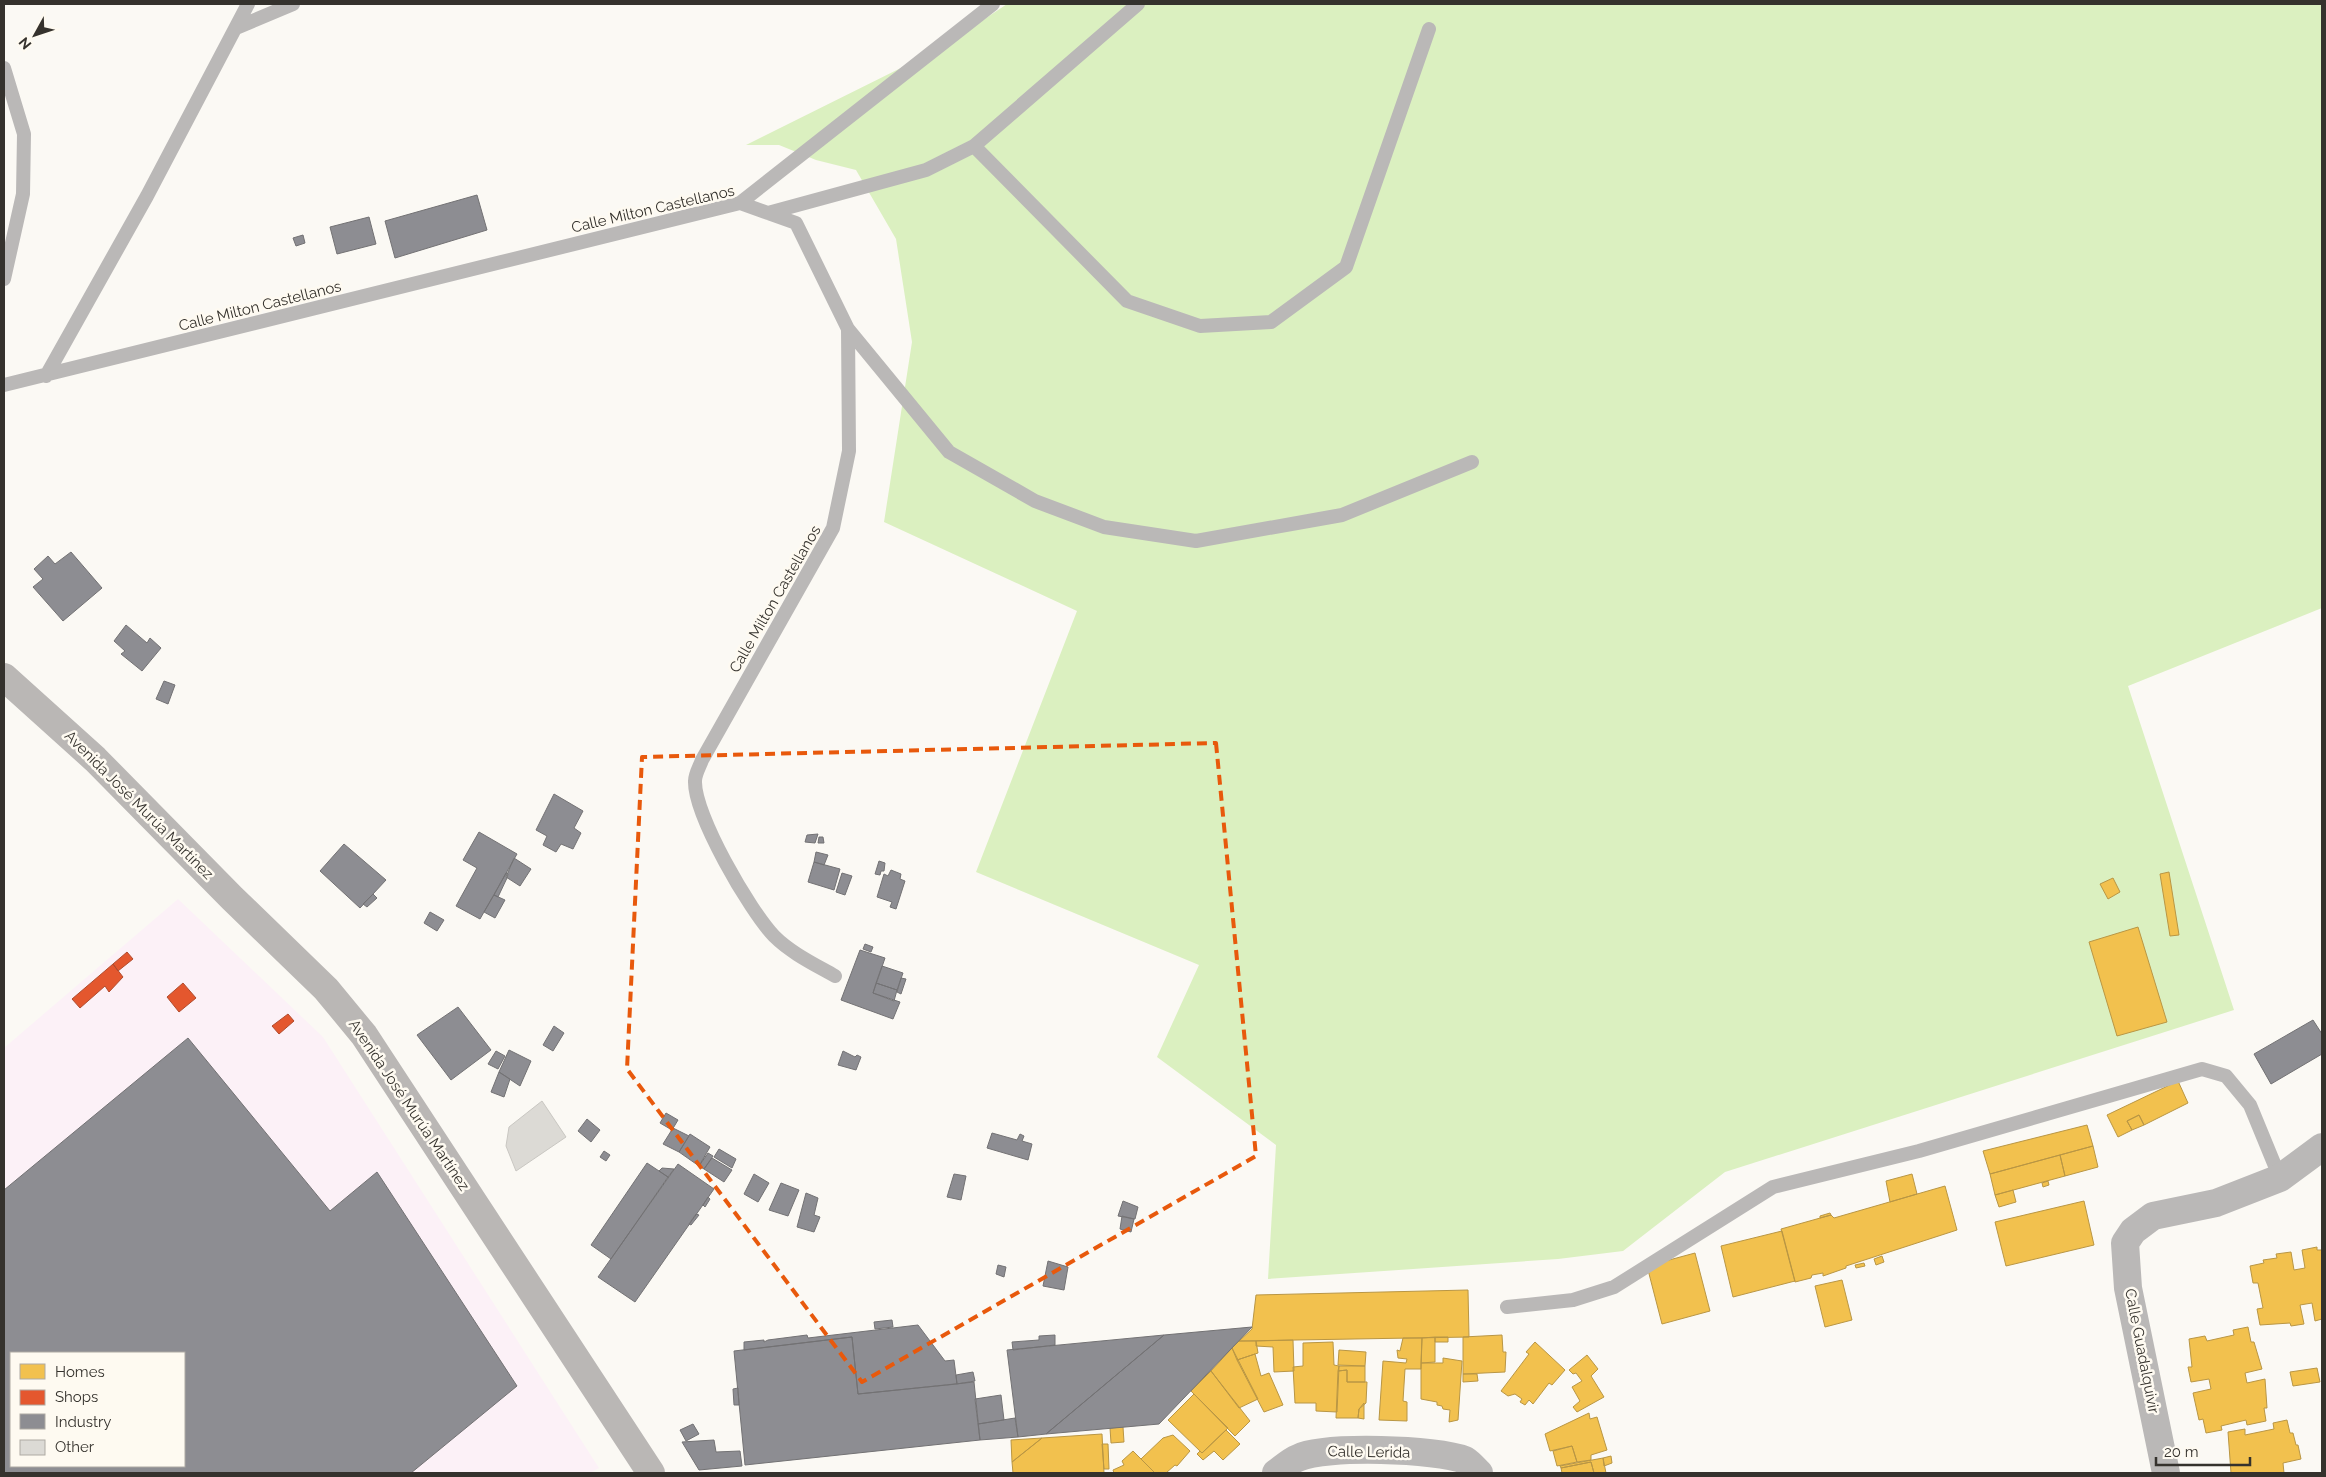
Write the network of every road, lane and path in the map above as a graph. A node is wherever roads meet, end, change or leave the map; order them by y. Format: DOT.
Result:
graph roads {
  1 [pos="248,4"];
  2 [pos="293,4"];
  3 [pos="993,4"];
  4 [pos="1138,4"];
  5 [pos="236,28"];
  6 [pos="1429,29"];
  7 [pos="4,68"];
  8 [pos="974,146"];
  9 [pos="740,203"];
  10 [pos="768,213"];
  11 [pos="4,279"];
  12 [pos="848,329"];
  13 [pos="46,376"];
  14 [pos="4,386"];
  15 [pos="1472,462"];
  16 [pos="4,677"];
  17 [pos="835,976"];
  18 [pos="2322,1146"];
  19 [pos="2280,1178"];
  20 [pos="1507,1307"];
  21 [pos="1473,1467"];
  22 [pos="651,1473"];
  23 [pos="1276,1473"];
  24 [pos="2166,1473"];
  1 -- 5 [label="lane"];
  2 -- 5 [label="lane"];
  3 -- 9 [label="lane"];
  4 -- 8 [label="lane"];
  5 -- 13 [label="lane"];
  6 -- 8 [label="lane"];
  7 -- 11 [label="lane"];
  8 -- 10 [label="lane"];
  9 -- 10 [label="lane, Calle Milton Castellanos"];
  9 -- 13 [label="lane, Calle Milton Castellanos"];
  10 -- 12 [label="lane, Calle Milton Castellanos"];
  12 -- 15 [label="lane"];
  12 -- 17 [label="lane, Calle Milton Castellanos"];
  13 -- 14 [label="lane, Calle Milton Castellanos"];
  16 -- 22 [label="main road, Avenida José Murúa Martínez"];
  18 -- 19 [label="street"];
  19 -- 20 [label="lane"];
  19 -- 24 [label="street, Calle Guadalquivir"];
  21 -- 23 [label="street, Calle Lerida"];
}
